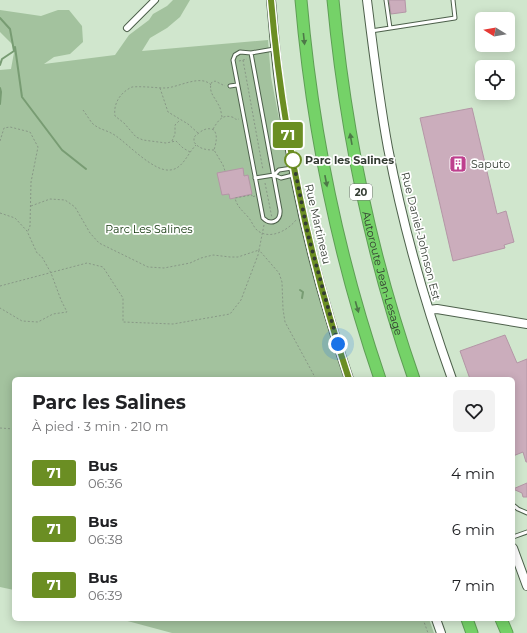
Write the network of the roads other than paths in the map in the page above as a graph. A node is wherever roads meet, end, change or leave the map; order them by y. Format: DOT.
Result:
graph roads {
  1 [pos="155,0"];
  2 [pos="271,0"];
  3 [pos="301,0"];
  4 [pos="333,0"];
  5 [pos="367,0"];
  6 [pos="386,0"];
  7 [pos="453,0"];
  8 [pos="127,28"];
  9 [pos="390,28"];
  10 [pos="371,31"];
  11 [pos="275,49"];
  12 [pos="251,53"];
  13 [pos="237,85"];
  14 [pos="230,86"];
  15 [pos="295,171"];
  16 [pos="274,175"];
  17 [pos="255,178"];
  18 [pos="429,310"];
  19 [pos="527,324"];
  20 [pos="348,377"];
  21 [pos="379,377"];
  22 [pos="413,377"];
  23 [pos="451,377"];
  24 [pos="515,507"];
  25 [pos="527,513"];
  26 [pos="527,532"];
  27 [pos="515,536"];
  28 [pos="515,553"];
  29 [pos="527,586"];
  30 [pos="437,621"];
  31 [pos="468,621"];
  32 [pos="503,621"];
  33 [pos="441,633"];
  34 [pos="472,633"];
  35 [pos="506,633"];
  1 -- 8 [label="street"];
  2 -- 11 [label="street, Rue Martineau"];
  3 -- 21 [label="highway, one-way"];
  22 -- 4 [label="highway, Autoroute Jean-Lesage / 20, one-way"];
  5 -- 10 [label="street, Rue Daniel-Johnson Est"];
  6 -- 9 [label="lane"];
  7 -- 9 [label="lane"];
  9 -- 10 [label="lane"];
  10 -- 18 [label="street, Rue Daniel-Johnson Est"];
  11 -- 12 [label="lane"];
  11 -- 15 [label="street, Rue Martineau"];
  12 -- 13 [label="lane"];
  12 -- 16 [label="lane"];
  13 -- 14 [label="lane"];
  13 -- 17 [label="lane"];
  15 -- 16 [label="lane"];
  15 -- 16 [label="lane"];
  15 -- 20 [label="street, Rue Martineau"];
  16 -- 17 [label="lane"];
  16 -- 17 [label="lane"];
  18 -- 19 [label="street"];
  18 -- 23 [label="street, Rue Daniel-Johnson Est"];
  24 -- 25 [label="lane"];
  26 -- 27 [label="lane"];
  28 -- 29 [label="street"];
  30 -- 33 [label="street"];
  31 -- 34 [label="highway"];
  32 -- 35 [label="highway"];
}
